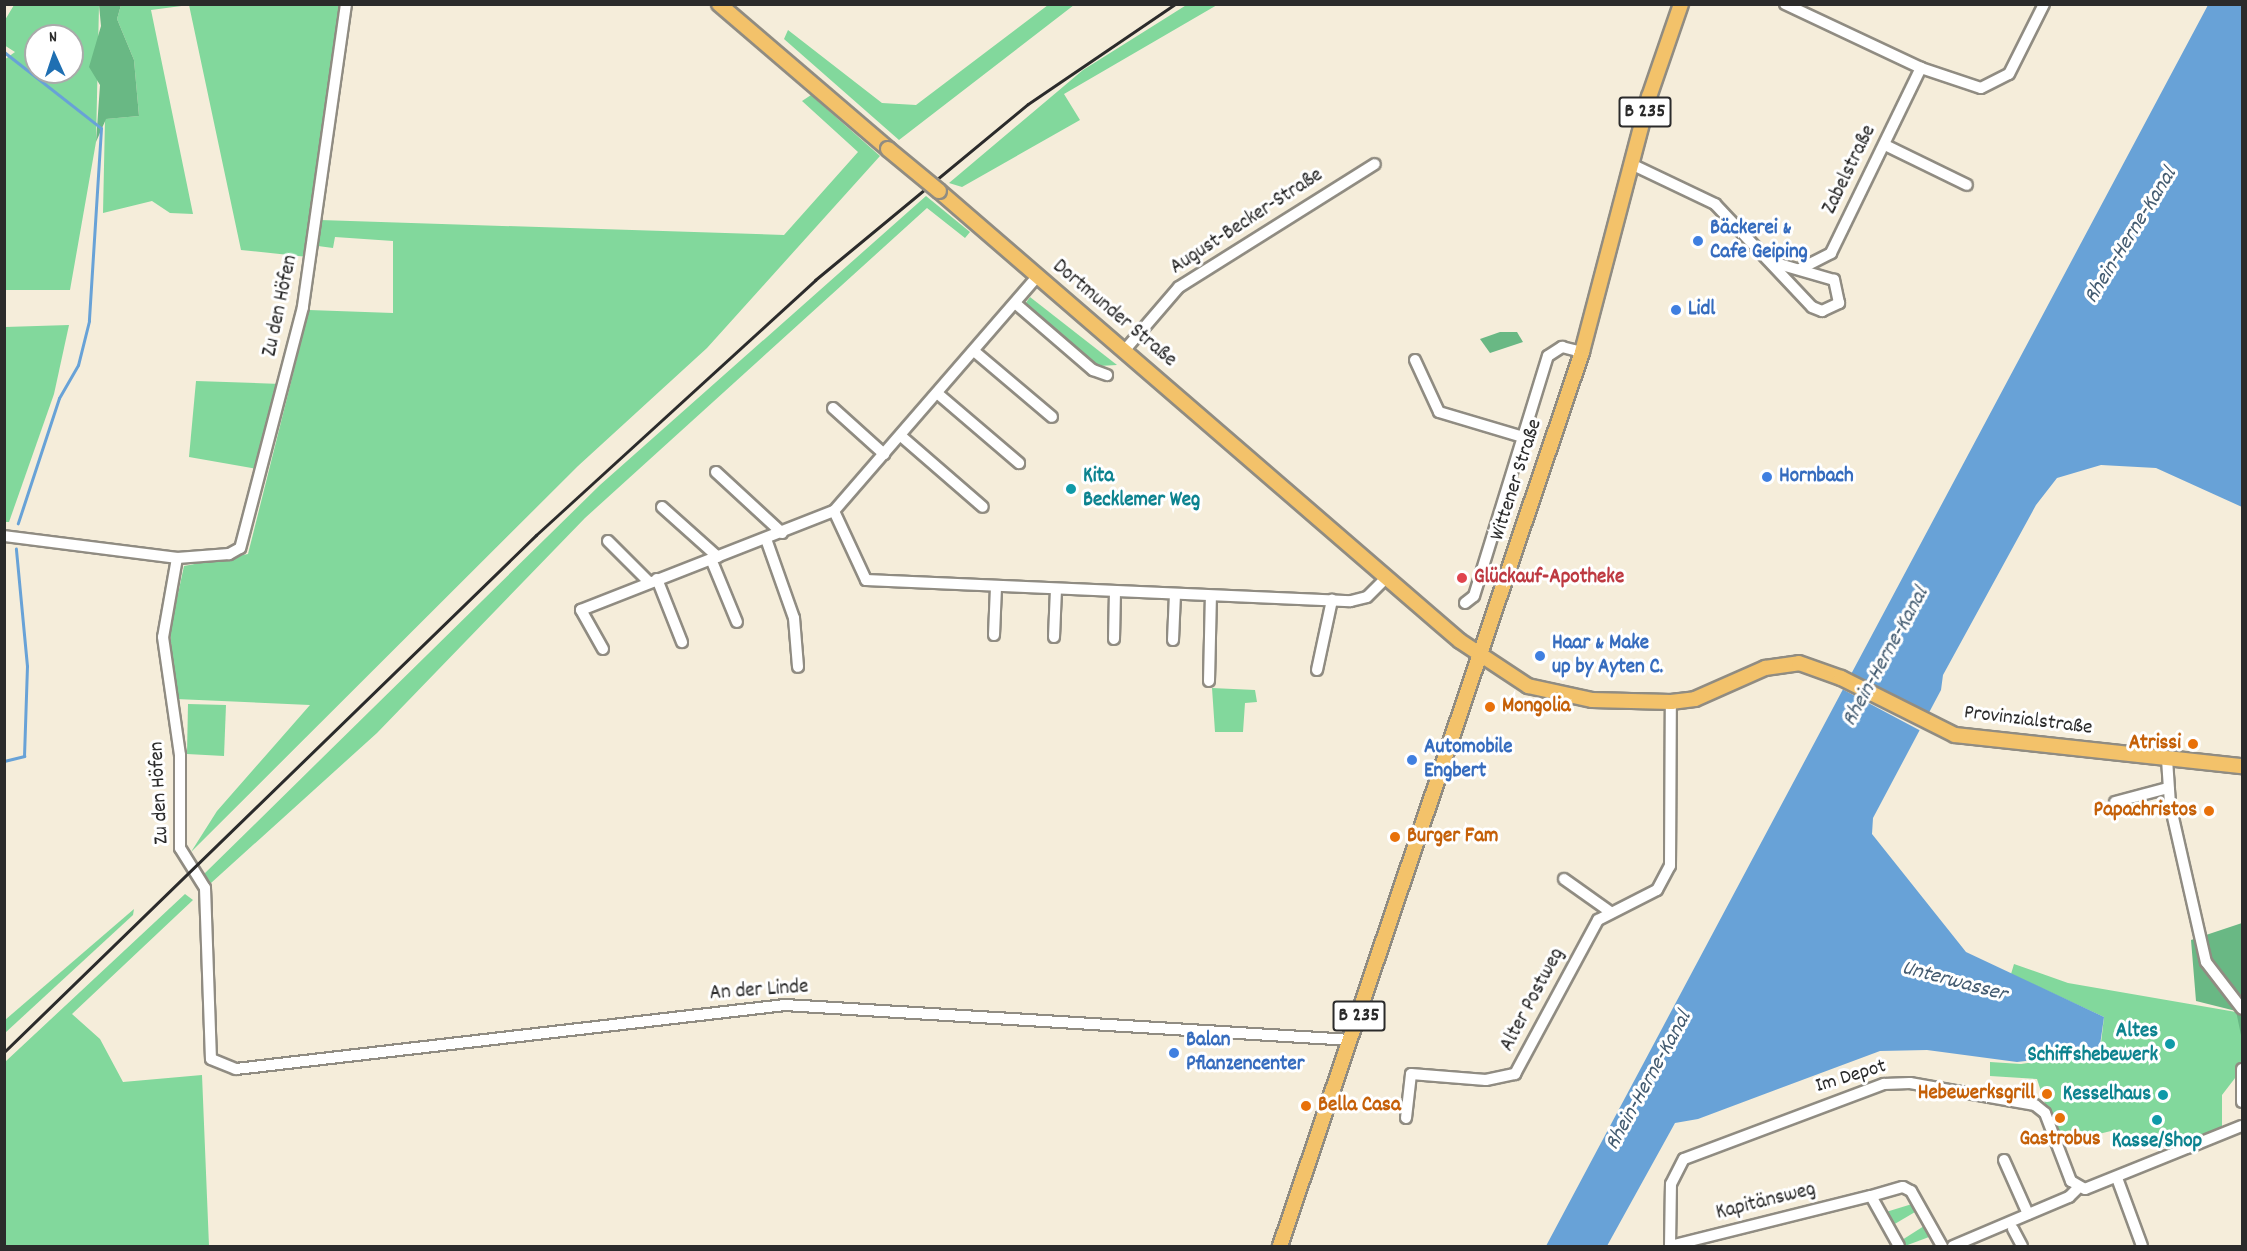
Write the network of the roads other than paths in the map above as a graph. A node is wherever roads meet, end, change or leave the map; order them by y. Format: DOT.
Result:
graph roads {
  1 [pos="346,4"];
  2 [pos="719,4"];
  3 [pos="1681,4"];
  4 [pos="1785,4"];
  5 [pos="2044,4"];
  6 [pos="1921,69"];
  7 [pos="1885,145"];
  8 [pos="1375,164"];
  9 [pos="1633,165"];
  10 [pos="1967,184"];
  11 [pos="1772,262"];
  12 [pos="1797,270"];
  13 [pos="1037,277"];
  14 [pos="1015,303"];
  15 [pos="974,351"];
  16 [pos="1124,351"];
  17 [pos="1582,352"];
  18 [pos="1415,360"];
  19 [pos="1107,375"];
  20 [pos="938,393"];
  21 [pos="833,408"];
  22 [pos="1052,417"];
  23 [pos="901,436"];
  24 [pos="1523,437"];
  25 [pos="884,454"];
  26 [pos="1019,463"];
  27 [pos="716,472"];
  28 [pos="662,507"];
  29 [pos="983,507"];
  30 [pos="834,511"];
  31 [pos="782,533"];
  32 [pos="4,536"];
  33 [pos="766,539"];
  34 [pos="608,541"];
  35 [pos="177,558"];
  36 [pos="714,558"];
  37 [pos="1387,578"];
  38 [pos="653,581"];
  39 [pos="996,588"];
  40 [pos="1056,590"];
  41 [pos="1115,592"];
  42 [pos="1175,595"];
  43 [pos="1211,596"];
  44 [pos="1332,600"];
  45 [pos="1465,603"];
  46 [pos="737,622"];
  47 [pos="994,635"];
  48 [pos="1054,637"];
  49 [pos="1114,639"];
  50 [pos="1173,640"];
  51 [pos="682,642"];
  52 [pos="603,650"];
  53 [pos="1481,656"];
  54 [pos="798,668"];
  55 [pos="1317,670"];
  56 [pos="1209,681"];
  57 [pos="1671,702"];
  58 [pos="2167,759"];
  59 [pos="2242,766"];
  60 [pos="2168,788"];
  61 [pos="2115,802"];
  62 [pos="1564,879"];
  63 [pos="1609,911"];
  64 [pos="2242,1008"];
  65 [pos="1350,1040"];
  66 [pos="210,1059"];
  67 [pos="2242,1069"];
  68 [pos="2242,1102"];
  69 [pos="1406,1118"];
  70 [pos="2242,1126"];
  71 [pos="2004,1160"];
  72 [pos="2117,1178"];
  73 [pos="2079,1187"];
  74 [pos="1871,1196"];
  75 [pos="2028,1214"];
  76 [pos="2013,1230"];
  77 [pos="1280,1246"];
  78 [pos="1670,1246"];
  79 [pos="1899,1246"];
  80 [pos="1942,1246"];
  81 [pos="1953,1246"];
  82 [pos="2022,1246"];
  83 [pos="2142,1246"];
  1 -- 35 [label="street, Zu den Höfen"];
  2 -- 13 [label="main road, Dortmunder Straße, bridge"];
  3 -- 9 [label="main road, Wittener Straße / B 235"];
  4 -- 6 [label="street"];
  5 -- 6 [label="street"];
  6 -- 7 [label="street, Zabelstraße"];
  7 -- 10 [label="street"];
  7 -- 12 [label="street, Zabelstraße"];
  8 -- 16 [label="street, August-Becker-Straße"];
  9 -- 11 [label="street"];
  9 -- 17 [label="main road, Wittener Straße / B 235"];
  11 -- 12 [label="street"];
  11 -- 12 [label="street"];
  13 -- 14 [label="street"];
  13 -- 16 [label="main road, Dortmunder Straße"];
  14 -- 15 [label="street"];
  14 -- 19 [label="street"];
  15 -- 20 [label="street"];
  15 -- 22 [label="street"];
  16 -- 37 [label="main road, Dortmunder Straße"];
  17 -- 24 [label="street, Wittener Straße"];
  17 -- 53 [label="main road, Wittener Straße / B 235"];
  18 -- 24 [label="street"];
  20 -- 23 [label="street"];
  20 -- 26 [label="street"];
  21 -- 25 [label="street"];
  23 -- 25 [label="street"];
  23 -- 29 [label="street"];
  24 -- 45 [label="street, Wittener Straße"];
  25 -- 30 [label="street"];
  27 -- 31 [label="street"];
  28 -- 36 [label="street"];
  30 -- 31 [label="street"];
  30 -- 39 [label="street"];
  31 -- 33 [label="street"];
  32 -- 35 [label="street, Zu den Höfen"];
  33 -- 36 [label="street"];
  33 -- 54 [label="street"];
  34 -- 38 [label="street"];
  35 -- 66 [label="street, Zu den Höfen"];
  36 -- 38 [label="street"];
  36 -- 46 [label="street"];
  37 -- 44 [label="street"];
  37 -- 53 [label="main road, Dortmunder Straße"];
  38 -- 51 [label="street"];
  38 -- 52 [label="street"];
  39 -- 40 [label="street"];
  39 -- 47 [label="street"];
  40 -- 41 [label="street"];
  40 -- 48 [label="street"];
  41 -- 42 [label="street"];
  41 -- 49 [label="street"];
  42 -- 43 [label="street"];
  42 -- 50 [label="street"];
  43 -- 44 [label="street"];
  43 -- 56 [label="street"];
  44 -- 55 [label="street"];
  53 -- 57 [label="main road, Provinzialstraße"];
  53 -- 65 [label="main road, Wittener Straße / B 235"];
  57 -- 58 [label="main road, Provinzialstraße"];
  57 -- 63 [label="street"];
  58 -- 59 [label="main road, Provinzialstraße"];
  58 -- 60 [label="street"];
  60 -- 61 [label="street"];
  60 -- 64 [label="street"];
  62 -- 63 [label="street"];
  63 -- 69 [label="street, Alter Postweg"];
  65 -- 66 [label="street, An der Linde"];
  65 -- 77 [label="main road, Wittener Straße / B 235"];
  67 -- 68 [label="street"];
  70 -- 72 [label="street"];
  71 -- 75 [label="street"];
  72 -- 73 [label="street"];
  72 -- 83 [label="street"];
  73 -- 75 [label="street"];
  73 -- 78 [label="street, Im Depot"];
  74 -- 78 [label="street, Kapitänsweg"];
  74 -- 79 [label="street"];
  74 -- 80 [label="street, Kapitänsweg"];
  75 -- 81 [label="street"];
  76 -- 82 [label="street"];
}
